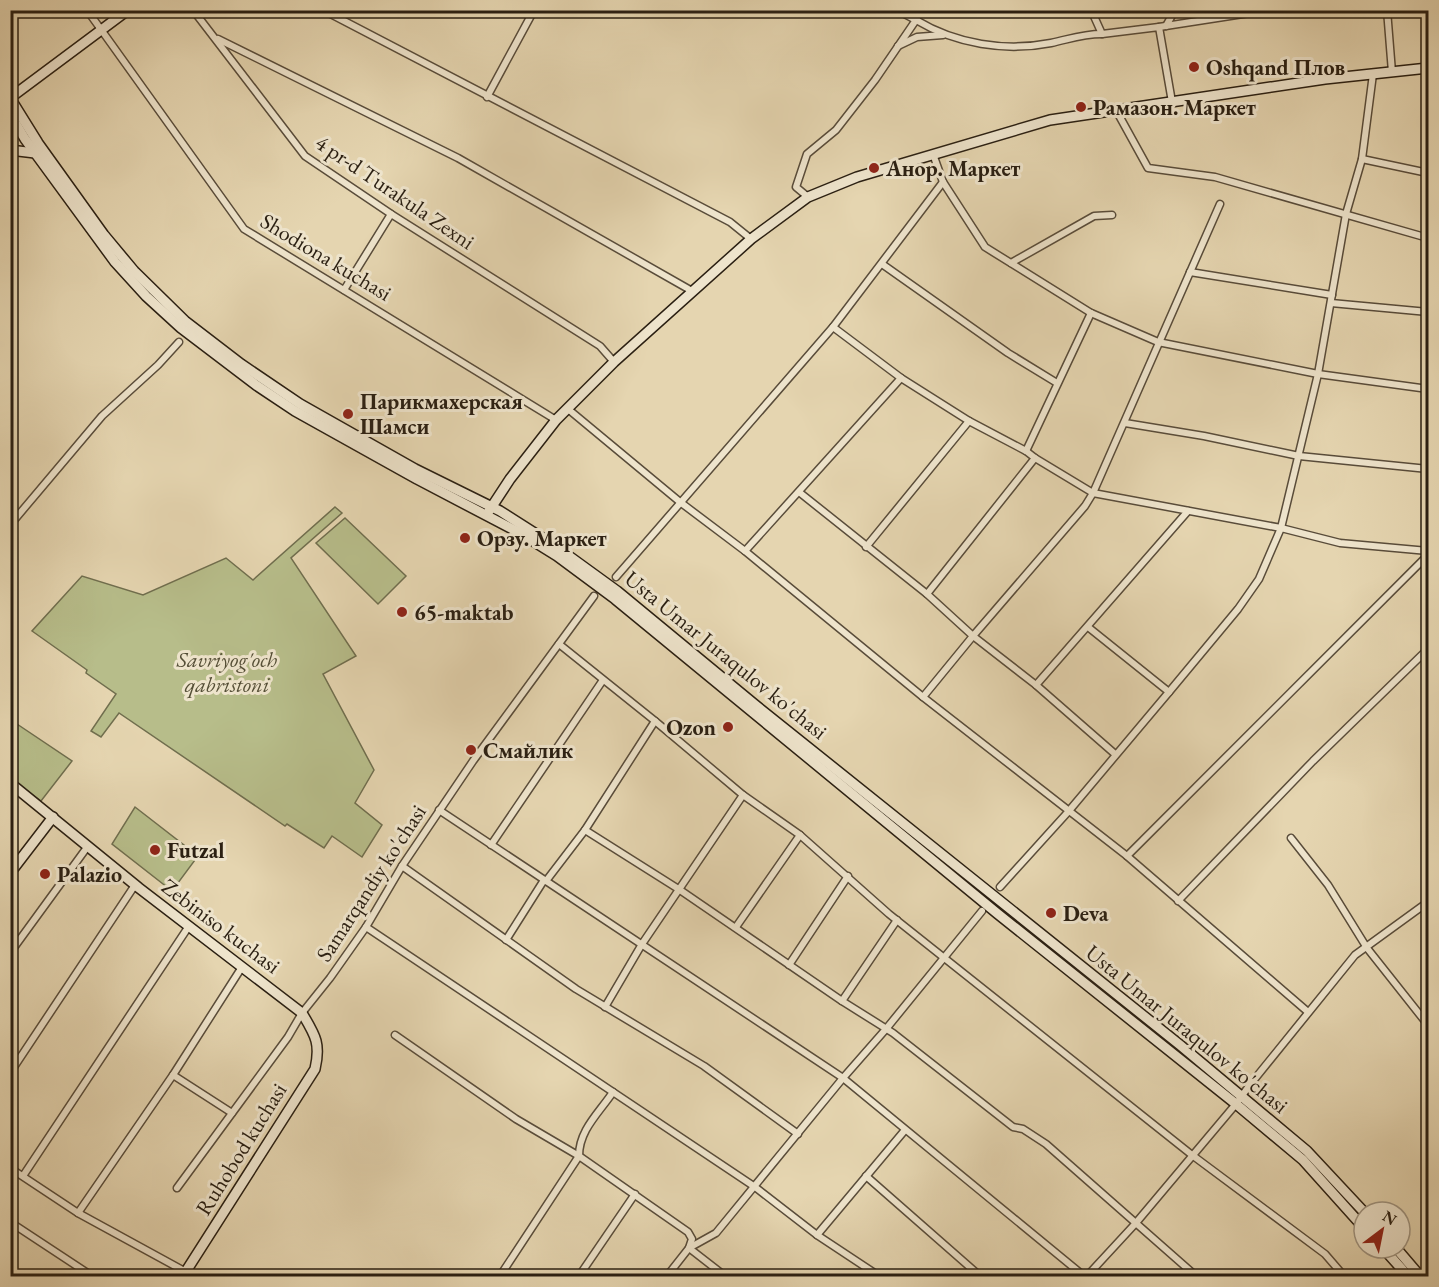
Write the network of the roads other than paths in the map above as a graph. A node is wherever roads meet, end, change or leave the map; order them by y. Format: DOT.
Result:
graph roads {
  1 [pos="87,10"];
  2 [pos="128,10"];
  3 [pos="193,10"];
  4 [pos="323,10"];
  5 [pos="534,10"];
  6 [pos="897,10"];
  7 [pos="920,10"];
  8 [pos="1095,10"];
  9 [pos="1175,10"];
  10 [pos="1269,10"];
  11 [pos="1387,10"];
  12 [pos="916,20"];
  13 [pos="1162,27"];
  14 [pos="101,31"];
  15 [pos="1102,34"];
  16 [pos="944,35"];
  17 [pos="215,38"];
  18 [pos="898,46"];
  19 [pos="1428,68"];
  20 [pos="1392,72"];
  21 [pos="1373,74"];
  22 [pos="487,97"];
  23 [pos="10,98"];
  24 [pos="1172,102"];
  25 [pos="1116,110"];
  26 [pos="13,115"];
  27 [pos="22,127"];
  28 [pos="10,135"];
  29 [pos="10,150"];
  30 [pos="35,153"];
  31 [pos="933,154"];
  32 [pos="1362,159"];
  33 [pos="1428,173"];
  34 [pos="943,182"];
  35 [pos="808,197"];
  36 [pos="1220,204"];
  37 [pos="391,214"];
  38 [pos="1346,214"];
  39 [pos="1112,215"];
  40 [pos="1428,238"];
  41 [pos="751,239"];
  42 [pos="1011,263"];
  43 [pos="882,264"];
  44 [pos="1190,272"];
  45 [pos="344,290"];
  46 [pos="692,291"];
  47 [pos="1332,295"];
  48 [pos="1331,303"];
  49 [pos="1428,312"];
  50 [pos="1091,313"];
  51 [pos="833,327"];
  52 [pos="179,342"];
  53 [pos="1158,342"];
  54 [pos="614,362"];
  55 [pos="1318,374"];
  56 [pos="901,378"];
  57 [pos="1058,383"];
  58 [pos="1428,389"];
  59 [pos="568,409"];
  60 [pos="556,420"];
  61 [pos="969,420"];
  62 [pos="1125,423"];
  63 [pos="1026,451"];
  64 [pos="1299,456"];
  65 [pos="1035,458"];
  66 [pos="1428,469"];
  67 [pos="800,492"];
  68 [pos="1093,494"];
  69 [pos="680,502"];
  70 [pos="489,511"];
  71 [pos="1188,511"];
  72 [pos="10,525"];
  73 [pos="1281,528"];
  74 [pos="866,547"];
  75 [pos="745,551"];
  76 [pos="1428,553"];
  77 [pos="616,577"];
  78 [pos="927,594"];
  79 [pos="594,596"];
  80 [pos="1088,627"];
  81 [pos="973,636"];
  82 [pos="559,644"];
  83 [pos="1428,649"];
  84 [pos="603,680"];
  85 [pos="1036,685"];
  86 [pos="1169,692"];
  87 [pos="923,697"];
  88 [pos="655,721"];
  89 [pos="1115,754"];
  90 [pos="11,784"];
  91 [pos="743,795"];
  92 [pos="439,810"];
  93 [pos="1068,812"];
  94 [pos="53,817"];
  95 [pos="585,830"];
  96 [pos="800,835"];
  97 [pos="1291,838"];
  98 [pos="492,845"];
  99 [pos="88,846"];
  100 [pos="1127,856"];
  101 [pos="402,867"];
  102 [pos="10,873"];
  103 [pos="848,876"];
  104 [pos="545,880"];
  105 [pos="135,885"];
  106 [pos="1000,887"];
  107 [pos="680,890"];
  108 [pos="1178,901"];
  109 [pos="1428,902"];
  110 [pos="982,911"];
  111 [pos="897,920"];
  112 [pos="189,926"];
  113 [pos="366,927"];
  114 [pos="736,927"];
  115 [pos="506,940"];
  116 [pos="642,944"];
  117 [pos="1367,948"];
  118 [pos="10,953"];
  119 [pos="944,956"];
  120 [pos="789,965"];
  121 [pos="242,967"];
  122 [pos="842,1001"];
  123 [pos="605,1007"];
  124 [pos="1308,1012"];
  125 [pos="302,1013"];
  126 [pos="1428,1025"];
  127 [pos="886,1029"];
  128 [pos="395,1035"];
  129 [pos="317,1037"];
  130 [pos="10,1073"];
  131 [pos="172,1075"];
  132 [pos="843,1078"];
  133 [pos="613,1092"];
  134 [pos="1238,1101"];
  135 [pos="232,1113"];
  136 [pos="905,1130"];
  137 [pos="798,1134"];
  138 [pos="1192,1155"];
  139 [pos="579,1156"];
  140 [pos="10,1168"];
  141 [pos="23,1176"];
  142 [pos="866,1176"];
  143 [pos="755,1187"];
  144 [pos="177,1188"];
  145 [pos="635,1194"];
  146 [pos="1353,1200"];
  147 [pos="78,1213"];
  148 [pos="1352,1215"];
  149 [pos="10,1222"];
  150 [pos="1135,1224"];
  151 [pos="817,1235"];
  152 [pos="689,1248"];
  153 [pos="1394,1260"];
  154 [pos="1406,1260"];
  155 [pos="185,1274"];
  156 [pos="92,1276"];
  157 [pos="500,1276"];
  158 [pos="579,1276"];
  159 [pos="667,1276"];
  160 [pos="725,1276"];
  161 [pos="879,1276"];
  162 [pos="980,1276"];
  163 [pos="1086,1276"];
  164 [pos="1196,1276"];
  165 [pos="1344,1276"];
  166 [pos="1408,1276"];
  167 [pos="1420,1276"];
  1 -- 14 [label="street, Shodiona kuchasi"];
  2 -- 14 [label="main road"];
  3 -- 17 [label="street, 4 pr-d Turakula Zexni"];
  4 -- 22 [label="street"];
  5 -- 22 [label="street"];
  6 -- 12 [label="street"];
  7 -- 12 [label="street"];
  8 -- 15 [label="street"];
  9 -- 13 [label="street"];
  10 -- 13 [label="street"];
  11 -- 20 [label="street"];
  12 -- 16 [label="street"];
  12 -- 18 [label="street"];
  13 -- 15 [label="street"];
  13 -- 24 [label="street"];
  14 -- 23 [label="main road"];
  14 -- 45 [label="street, Shodiona kuchasi"];
  15 -- 16 [label="street"];
  16 -- 18 [label="street"];
  17 -- 37 [label="street, 4 pr-d Turakula Zexni"];
  17 -- 46 [label="street"];
  18 -- 35 [label="street"];
  19 -- 20 [label="main road"];
  20 -- 21 [label="main road"];
  21 -- 24 [label="main road"];
  21 -- 32 [label="street"];
  22 -- 41 [label="street"];
  23 -- 26 [label="main road, Usta Umar Juraqulov ko'chasi"];
  24 -- 25 [label="main road"];
  25 -- 31 [label="main road"];
  25 -- 38 [label="street"];
  26 -- 27 [label="main road, Usta Umar Juraqulov ko'chasi"];
  27 -- 28 [label="main road"];
  27 -- 30 [label="main road, Usta Umar Juraqulov ko'chasi"];
  27 -- 70 [label="main road, Usta Umar Juraqulov ko'chasi"];
  29 -- 30 [label="main road"];
  30 -- 70 [label="main road, Usta Umar Juraqulov ko'chasi"];
  31 -- 34 [label="street"];
  31 -- 35 [label="main road"];
  32 -- 33 [label="street"];
  32 -- 38 [label="street"];
  34 -- 42 [label="street"];
  34 -- 43 [label="street"];
  35 -- 41 [label="main road"];
  36 -- 44 [label="street"];
  37 -- 45 [label="street"];
  37 -- 54 [label="street, 4 pr-d Turakula Zexni"];
  38 -- 40 [label="street"];
  38 -- 47 [label="street"];
  39 -- 42 [label="street"];
  41 -- 46 [label="main road"];
  42 -- 50 [label="street"];
  43 -- 51 [label="street"];
  43 -- 57 [label="street"];
  44 -- 47 [label="street"];
  44 -- 53 [label="street"];
  45 -- 60 [label="street, Shodiona kuchasi"];
  46 -- 54 [label="main road"];
  47 -- 48 [label="street"];
  48 -- 49 [label="street"];
  48 -- 55 [label="street"];
  50 -- 53 [label="street"];
  50 -- 57 [label="street"];
  51 -- 56 [label="street"];
  51 -- 69 [label="street"];
  52 -- 72 [label="street"];
  53 -- 55 [label="street"];
  53 -- 62 [label="street"];
  54 -- 59 [label="main road"];
  55 -- 58 [label="street"];
  55 -- 64 [label="street"];
  56 -- 61 [label="street"];
  56 -- 67 [label="street"];
  57 -- 63 [label="street"];
  59 -- 60 [label="main road"];
  59 -- 69 [label="street"];
  60 -- 70 [label="main road"];
  61 -- 63 [label="street"];
  61 -- 74 [label="street"];
  62 -- 64 [label="street"];
  62 -- 68 [label="street"];
  63 -- 65 [label="street"];
  64 -- 66 [label="street"];
  64 -- 73 [label="street"];
  65 -- 68 [label="street"];
  65 -- 78 [label="street"];
  67 -- 74 [label="street"];
  67 -- 75 [label="street"];
  68 -- 71 [label="street"];
  68 -- 81 [label="street"];
  69 -- 75 [label="street"];
  69 -- 77 [label="street"];
  70 -- 134 [label="main road, Usta Umar Juraqulov ko'chasi"];
  71 -- 73 [label="street"];
  71 -- 80 [label="street"];
  73 -- 76 [label="street"];
  73 -- 86 [label="street"];
  74 -- 78 [label="street"];
  75 -- 87 [label="street"];
  76 -- 100 [label="street"];
  78 -- 81 [label="street"];
  79 -- 82 [label="street, Samarqandiy ko'chasi"];
  80 -- 85 [label="street"];
  80 -- 86 [label="street"];
  81 -- 85 [label="street"];
  81 -- 87 [label="street"];
  82 -- 84 [label="street"];
  82 -- 92 [label="street, Samarqandiy ko'chasi"];
  83 -- 108 [label="street"];
  84 -- 88 [label="street"];
  84 -- 98 [label="street"];
  85 -- 89 [label="street"];
  86 -- 89 [label="street"];
  87 -- 93 [label="street"];
  88 -- 91 [label="street"];
  88 -- 95 [label="street"];
  89 -- 93 [label="street"];
  90 -- 94 [label="main road, Zebiniso kuchasi"];
  91 -- 96 [label="street"];
  91 -- 107 [label="street"];
  92 -- 98 [label="street"];
  92 -- 101 [label="street, Samarqandiy ko'chasi"];
  93 -- 100 [label="street"];
  93 -- 106 [label="street"];
  94 -- 99 [label="main road, Zebiniso kuchasi"];
  94 -- 102 [label="main road"];
  95 -- 104 [label="street"];
  95 -- 107 [label="street"];
  96 -- 103 [label="street"];
  96 -- 114 [label="street"];
  97 -- 117 [label="street"];
  98 -- 104 [label="street"];
  99 -- 105 [label="main road, Zebiniso kuchasi"];
  99 -- 118 [label="street"];
  100 -- 108 [label="street"];
  101 -- 113 [label="street, Samarqandiy ko'chasi"];
  101 -- 115 [label="street"];
  103 -- 111 [label="street"];
  103 -- 120 [label="street"];
  104 -- 115 [label="street"];
  104 -- 116 [label="street"];
  105 -- 112 [label="main road, Zebiniso kuchasi"];
  105 -- 130 [label="street"];
  107 -- 114 [label="street"];
  107 -- 116 [label="street"];
  108 -- 124 [label="street"];
  109 -- 117 [label="street"];
  110 -- 119 [label="street"];
  111 -- 119 [label="street"];
  111 -- 122 [label="street"];
  112 -- 121 [label="main road, Zebiniso kuchasi"];
  112 -- 141 [label="street"];
  113 -- 125 [label="street, Samarqandiy ko'chasi"];
  113 -- 133 [label="street"];
  114 -- 120 [label="street"];
  115 -- 123 [label="street"];
  116 -- 123 [label="street"];
  116 -- 132 [label="street"];
  117 -- 124 [label="street"];
  117 -- 126 [label="street"];
  119 -- 127 [label="street"];
  119 -- 138 [label="street"];
  120 -- 122 [label="street"];
  121 -- 125 [label="main road, Zebiniso kuchasi"];
  121 -- 131 [label="street"];
  122 -- 127 [label="street"];
  123 -- 137 [label="street"];
  124 -- 134 [label="street"];
  125 -- 129 [label="main road, Zebiniso kuchasi"];
  125 -- 135 [label="street, Samarqandiy ko'chasi"];
  127 -- 132 [label="street"];
  127 -- 150 [label="street"];
  128 -- 139 [label="street"];
  129 -- 155 [label="main road, Ruhobod kuchasi"];
  131 -- 135 [label="street"];
  131 -- 147 [label="street"];
  132 -- 136 [label="street"];
  132 -- 137 [label="street"];
  133 -- 139 [label="street"];
  133 -- 143 [label="street"];
  134 -- 138 [label="street"];
  134 -- 146 [label="main road, Usta Umar Juraqulov ko'chasi"];
  134 -- 148 [label="main road, Usta Umar Juraqulov ko'chasi"];
  135 -- 144 [label="street, Samarqandiy ko'chasi"];
  136 -- 142 [label="street"];
  136 -- 163 [label="street"];
  137 -- 143 [label="street"];
  138 -- 150 [label="street"];
  138 -- 165 [label="street"];
  139 -- 145 [label="street"];
  139 -- 157 [label="street"];
  140 -- 141 [label="street"];
  141 -- 147 [label="street"];
  142 -- 151 [label="street"];
  142 -- 162 [label="street"];
  143 -- 151 [label="street"];
  143 -- 152 [label="street"];
  145 -- 152 [label="street"];
  145 -- 158 [label="street"];
  147 -- 155 [label="street"];
  149 -- 156 [label="street"];
  150 -- 163 [label="street"];
  150 -- 164 [label="street"];
  151 -- 161 [label="street"];
  152 -- 159 [label="street"];
  152 -- 160 [label="street"];
  153 -- 166 [label="main road"];
  154 -- 167 [label="main road"];
}
